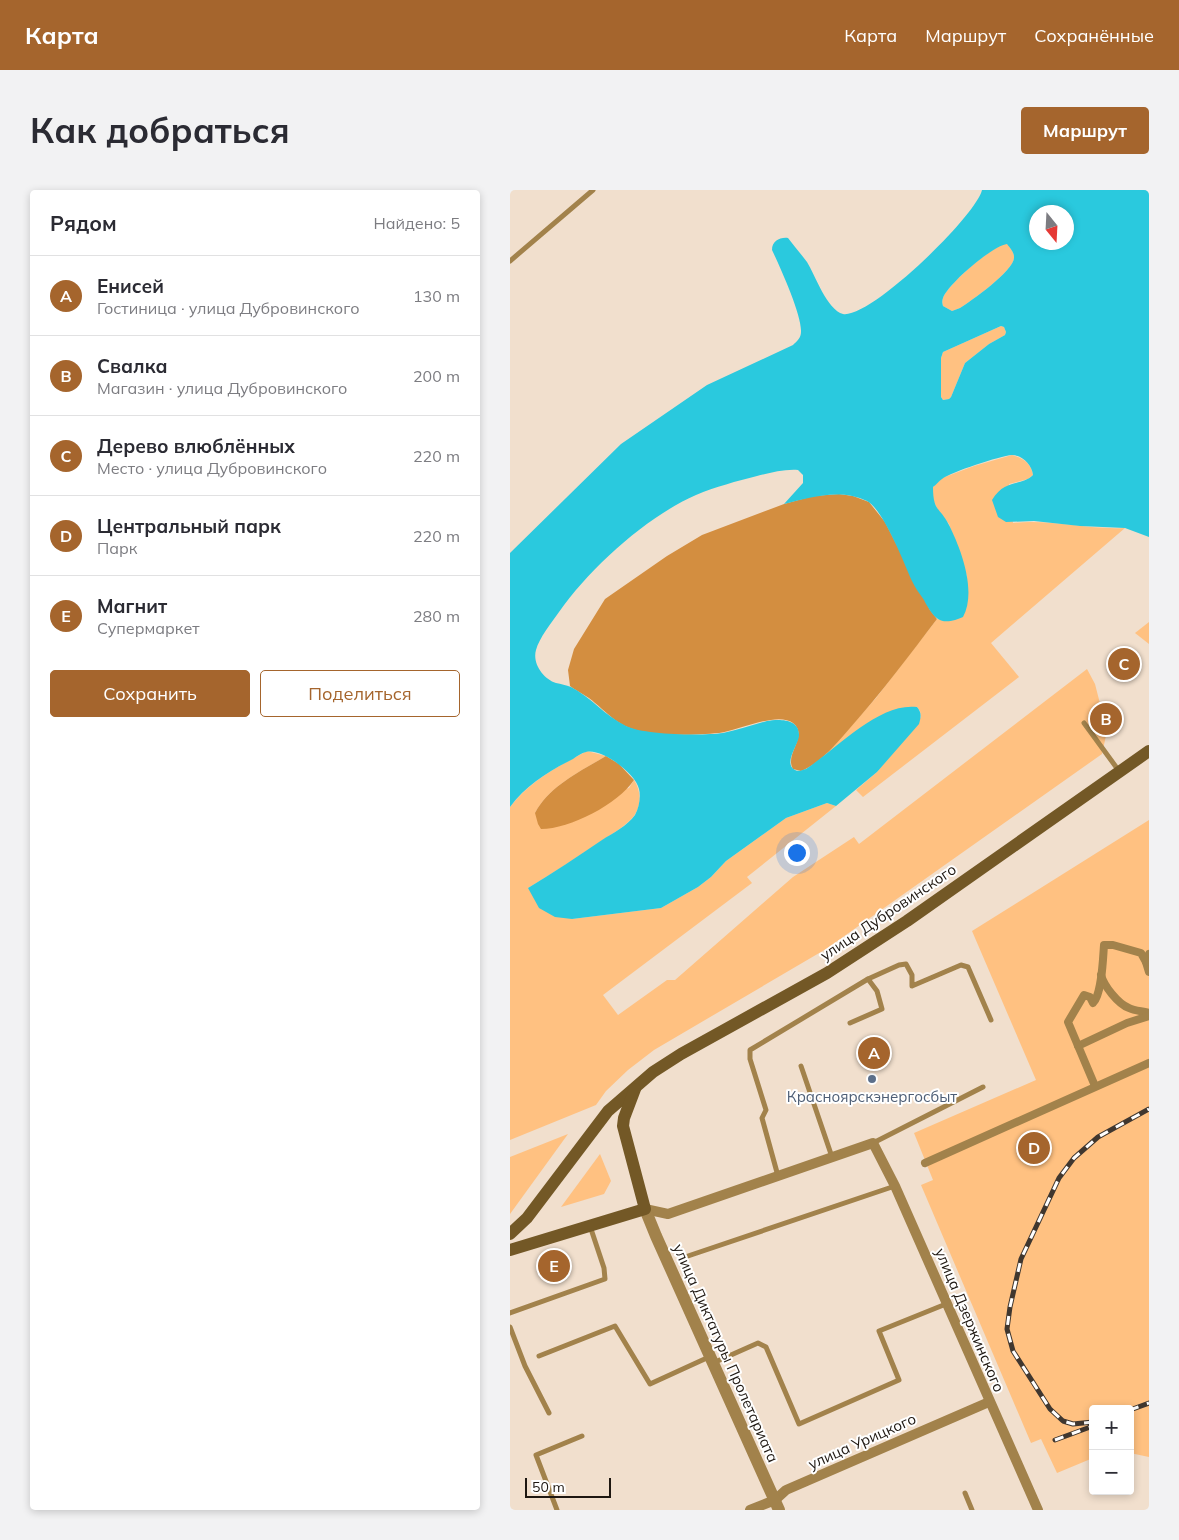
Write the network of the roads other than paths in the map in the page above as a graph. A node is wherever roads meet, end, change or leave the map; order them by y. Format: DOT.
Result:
graph roads {
  1 [pos="593,190"];
  2 [pos="510,261"];
  3 [pos="1084,723"];
  4 [pos="1149,751"];
  5 [pos="1120,772"];
  6 [pos="1149,954"];
  7 [pos="1146,962"];
  8 [pos="1149,972"];
  9 [pos="1101,974"];
  10 [pos="868,979"];
  11 [pos="1149,1014"];
  12 [pos="991,1020"];
  13 [pos="850,1023"];
  14 [pos="1078,1046"];
  15 [pos="1149,1063"];
  16 [pos="801,1066"];
  17 [pos="1095,1086"];
  18 [pos="636,1087"];
  19 [pos="983,1087"];
  20 [pos="873,1143"];
  21 [pos="832,1157"];
  22 [pos="926,1163"];
  23 [pos="778,1176"];
  24 [pos="895,1186"];
  25 [pos="645,1209"];
  26 [pos="590,1226"];
  27 [pos="510,1234"];
  28 [pos="510,1250"];
  29 [pos="685,1257"];
  30 [pos="946,1304"];
  31 [pos="510,1313"];
  32 [pos="510,1327"];
  33 [pos="539,1356"];
  34 [pos="711,1360"];
  35 [pos="989,1402"];
  36 [pos="549,1413"];
  37 [pos="582,1436"];
  38 [pos="965,1492"];
  39 [pos="777,1505"];
  40 [pos="557,1510"];
  41 [pos="750,1510"];
  42 [pos="972,1510"];
  43 [pos="1038,1510"];
  1 -- 2 [label="lane"];
  3 -- 5 [label="lane"];
  4 -- 5 [label="main road, улица Дубровинского"];
  5 -- 18 [label="main road, улица Дубровинского"];
  6 -- 7 [label="street"];
  7 -- 8 [label="street"];
  7 -- 9 [label="street"];
  9 -- 11 [label="street"];
  9 -- 14 [label="street"];
  10 -- 12 [label="lane"];
  10 -- 13 [label="lane"];
  10 -- 23 [label="lane"];
  11 -- 14 [label="street"];
  14 -- 17 [label="street"];
  15 -- 17 [label="street"];
  16 -- 21 [label="lane"];
  17 -- 22 [label="street"];
  18 -- 25 [label="main road, улица Дубровинского"];
  18 -- 27 [label="main road, улица Дубровинского"];
  19 -- 20 [label="lane"];
  20 -- 21 [label="street"];
  20 -- 24 [label="street, улица Дзержинского"];
  21 -- 23 [label="street"];
  23 -- 25 [label="street"];
  24 -- 29 [label="lane"];
  24 -- 30 [label="street, улица Дзержинского"];
  25 -- 26 [label="main road"];
  25 -- 34 [label="street, улица Диктатуры Пролетариата"];
  26 -- 28 [label="main road"];
  26 -- 31 [label="lane"];
  30 -- 34 [label="lane"];
  30 -- 35 [label="street, улица Дзержинского"];
  32 -- 36 [label="lane"];
  33 -- 34 [label="lane"];
  34 -- 39 [label="street, улица Диктатуры Пролетариата"];
  35 -- 39 [label="street, улица Урицкого"];
  35 -- 43 [label="street, улица Дзержинского"];
  37 -- 40 [label="lane"];
  38 -- 42 [label="lane"];
  39 -- 41 [label="street, улица Урицкого"];
}
